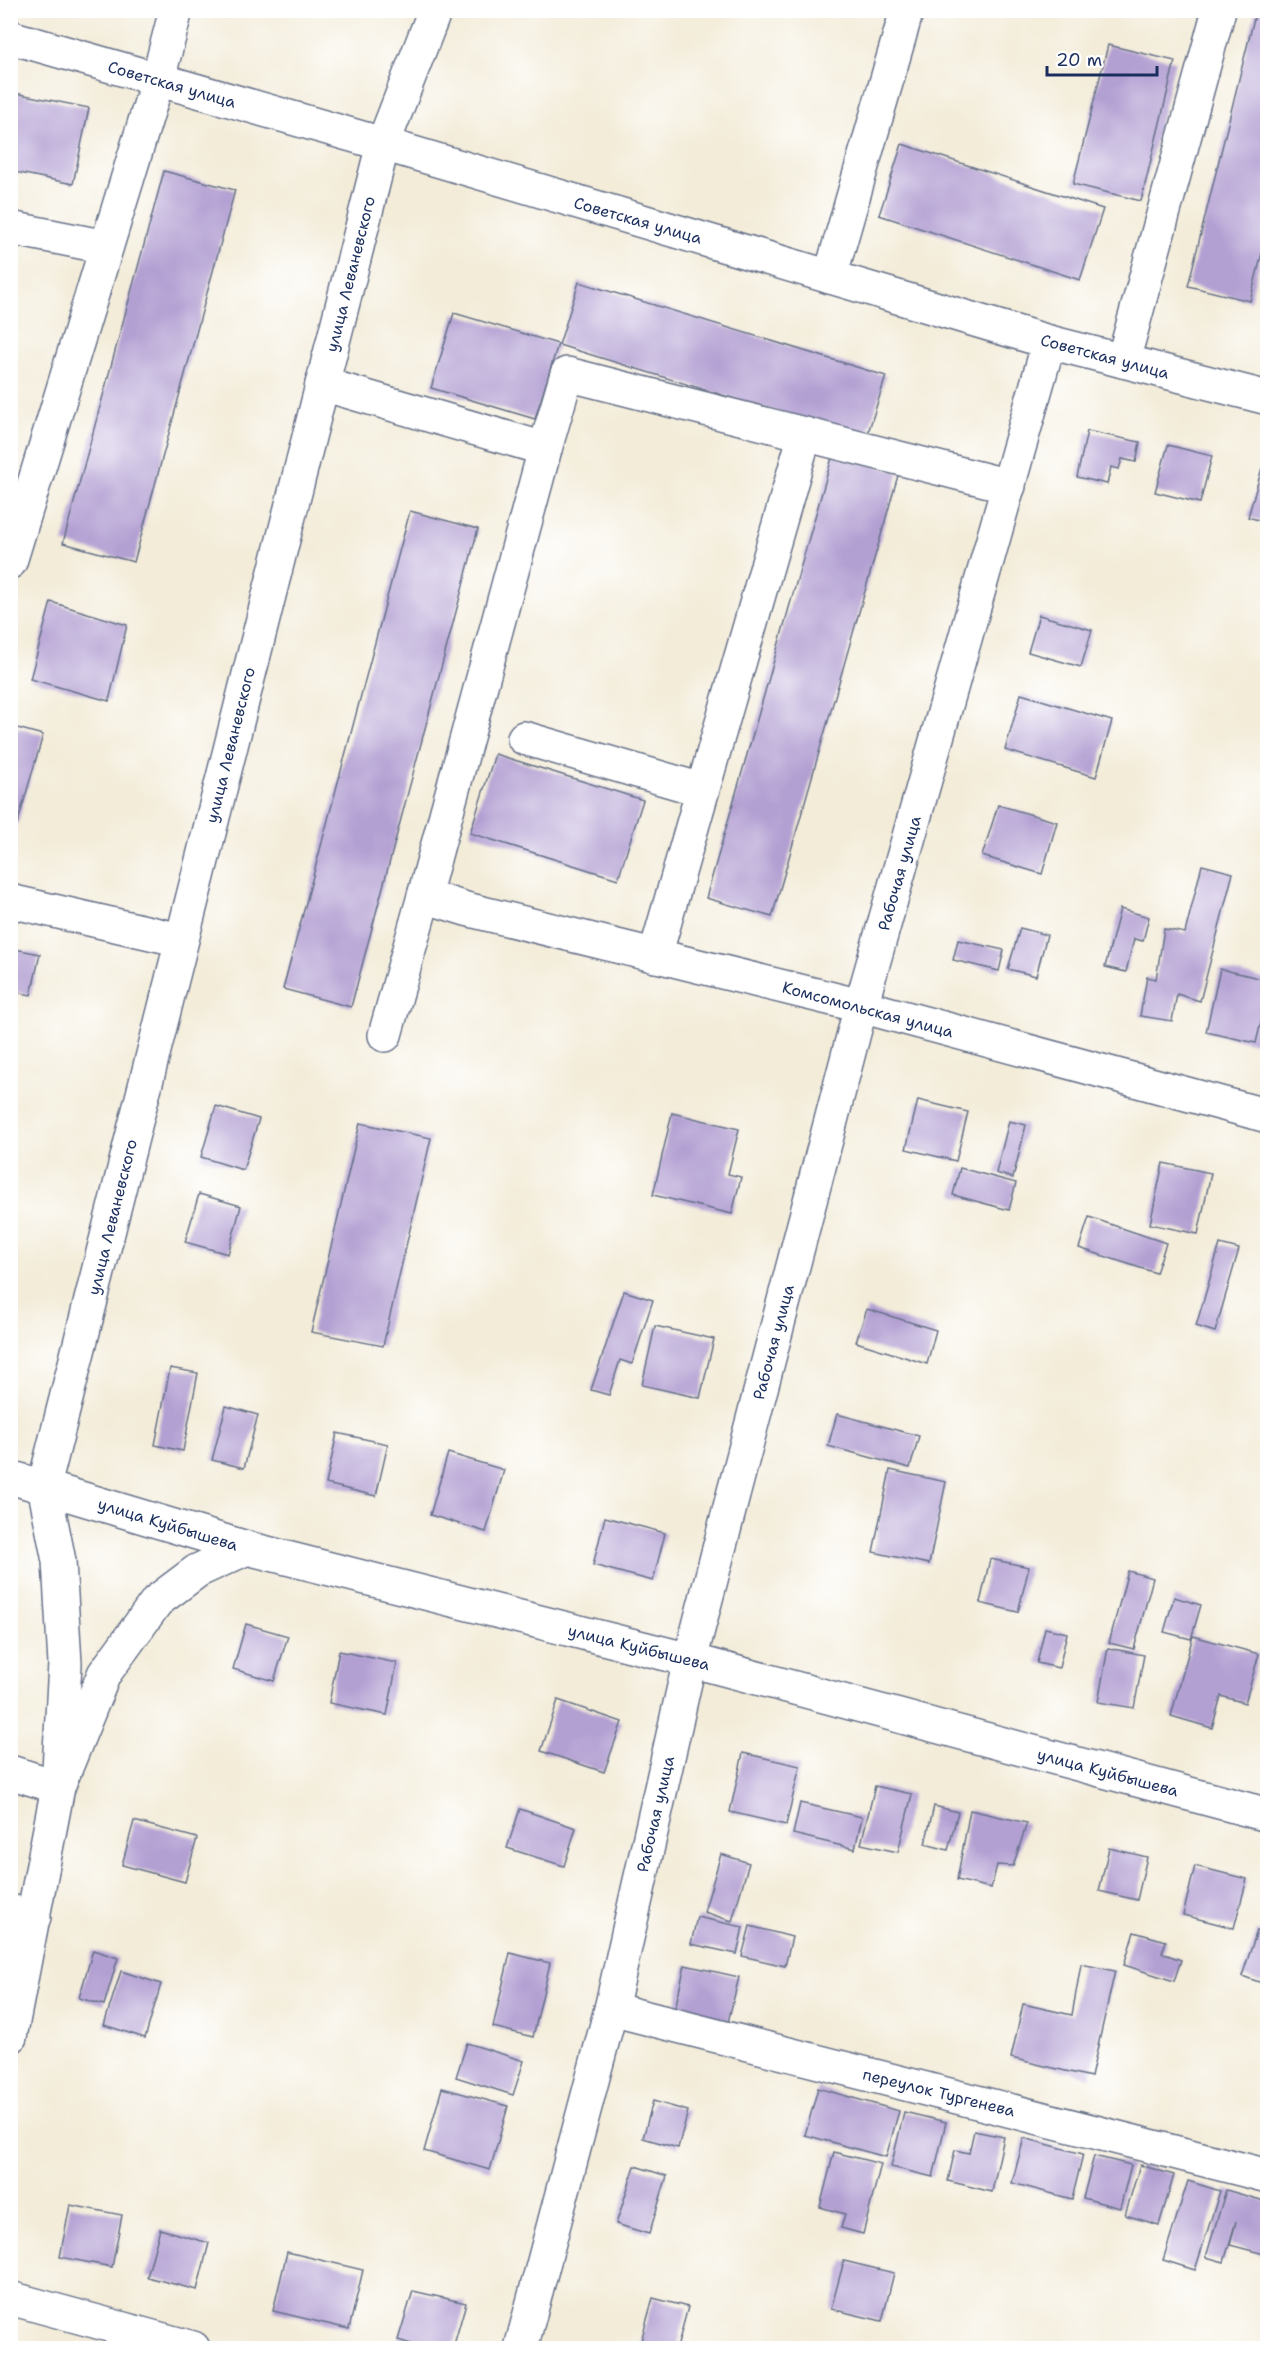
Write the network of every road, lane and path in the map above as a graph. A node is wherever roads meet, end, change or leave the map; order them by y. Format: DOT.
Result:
graph roads {
  1 [pos="176,10"];
  2 [pos="435,10"];
  3 [pos="907,10"];
  4 [pos="1219,10"];
  5 [pos="10,38"];
  6 [pos="158,79"];
  7 [pos="383,144"];
  8 [pos="10,228"];
  9 [pos="106,247"];
  10 [pos="830,277"];
  11 [pos="1049,342"];
  12 [pos="1123,361"];
  13 [pos="322,384"];
  14 [pos="1268,398"];
  15 [pos="805,434"];
  16 [pos="545,449"];
  17 [pos="1009,486"];
  18 [pos="10,562"];
  19 [pos="524,738"];
  20 [pos="702,790"];
  21 [pos="424,896"];
  22 [pos="10,901"];
  23 [pos="181,940"];
  24 [pos="655,956"];
  25 [pos="861,1006"];
  26 [pos="386,1035"];
  27 [pos="1268,1116"];
  28 [pos="10,1477"];
  29 [pos="44,1486"];
  30 [pos="247,1548"];
  31 [pos="690,1660"];
  32 [pos="10,1772"];
  33 [pos="58,1787"];
  34 [pos="1268,1815"];
  35 [pos="22,1914"];
  36 [pos="611,2009"];
  37 [pos="10,2037"];
  38 [pos="1268,2176"];
  39 [pos="10,2298"];
  40 [pos="193,2349"];
  41 [pos="521,2349"];
  1 -- 6 [label="street"];
  2 -- 7 [label="street, улица Леваневского"];
  3 -- 10 [label="street"];
  4 -- 12 [label="street"];
  5 -- 6 [label="street, Советская улица"];
  6 -- 7 [label="street, Советская улица"];
  6 -- 9 [label="street"];
  7 -- 10 [label="street, Советская улица"];
  7 -- 13 [label="street, улица Леваневского"];
  8 -- 9 [label="street"];
  9 -- 18 [label="street"];
  10 -- 11 [label="street, Советская улица"];
  11 -- 12 [label="street, Советская улица"];
  11 -- 17 [label="street, Рабочая улица"];
  12 -- 14 [label="street, Советская улица"];
  13 -- 16 [label="street"];
  13 -- 23 [label="street, улица Леваневского"];
  15 -- 16 [label="street"];
  15 -- 17 [label="street"];
  15 -- 20 [label="street"];
  16 -- 21 [label="street"];
  17 -- 25 [label="street, Рабочая улица"];
  19 -- 20 [label="street"];
  20 -- 24 [label="street"];
  21 -- 24 [label="street, Комсомольская улица"];
  21 -- 26 [label="street"];
  22 -- 23 [label="street"];
  23 -- 29 [label="street, улица Леваневского"];
  24 -- 25 [label="street, Комсомольская улица"];
  25 -- 27 [label="street, Комсомольская улица"];
  25 -- 31 [label="street, Рабочая улица"];
  28 -- 29 [label="street, улица Куйбышева"];
  29 -- 30 [label="street, улица Куйбышева"];
  29 -- 33 [label="street"];
  30 -- 31 [label="street, улица Куйбышева"];
  30 -- 33 [label="street"];
  31 -- 34 [label="street, улица Куйбышева"];
  31 -- 36 [label="street, Рабочая улица"];
  32 -- 33 [label="street"];
  33 -- 35 [label="street"];
  35 -- 37 [label="street"];
  36 -- 38 [label="street, переулок Тургенева"];
  36 -- 41 [label="street, Рабочая улица"];
  39 -- 40 [label="street"];
}
